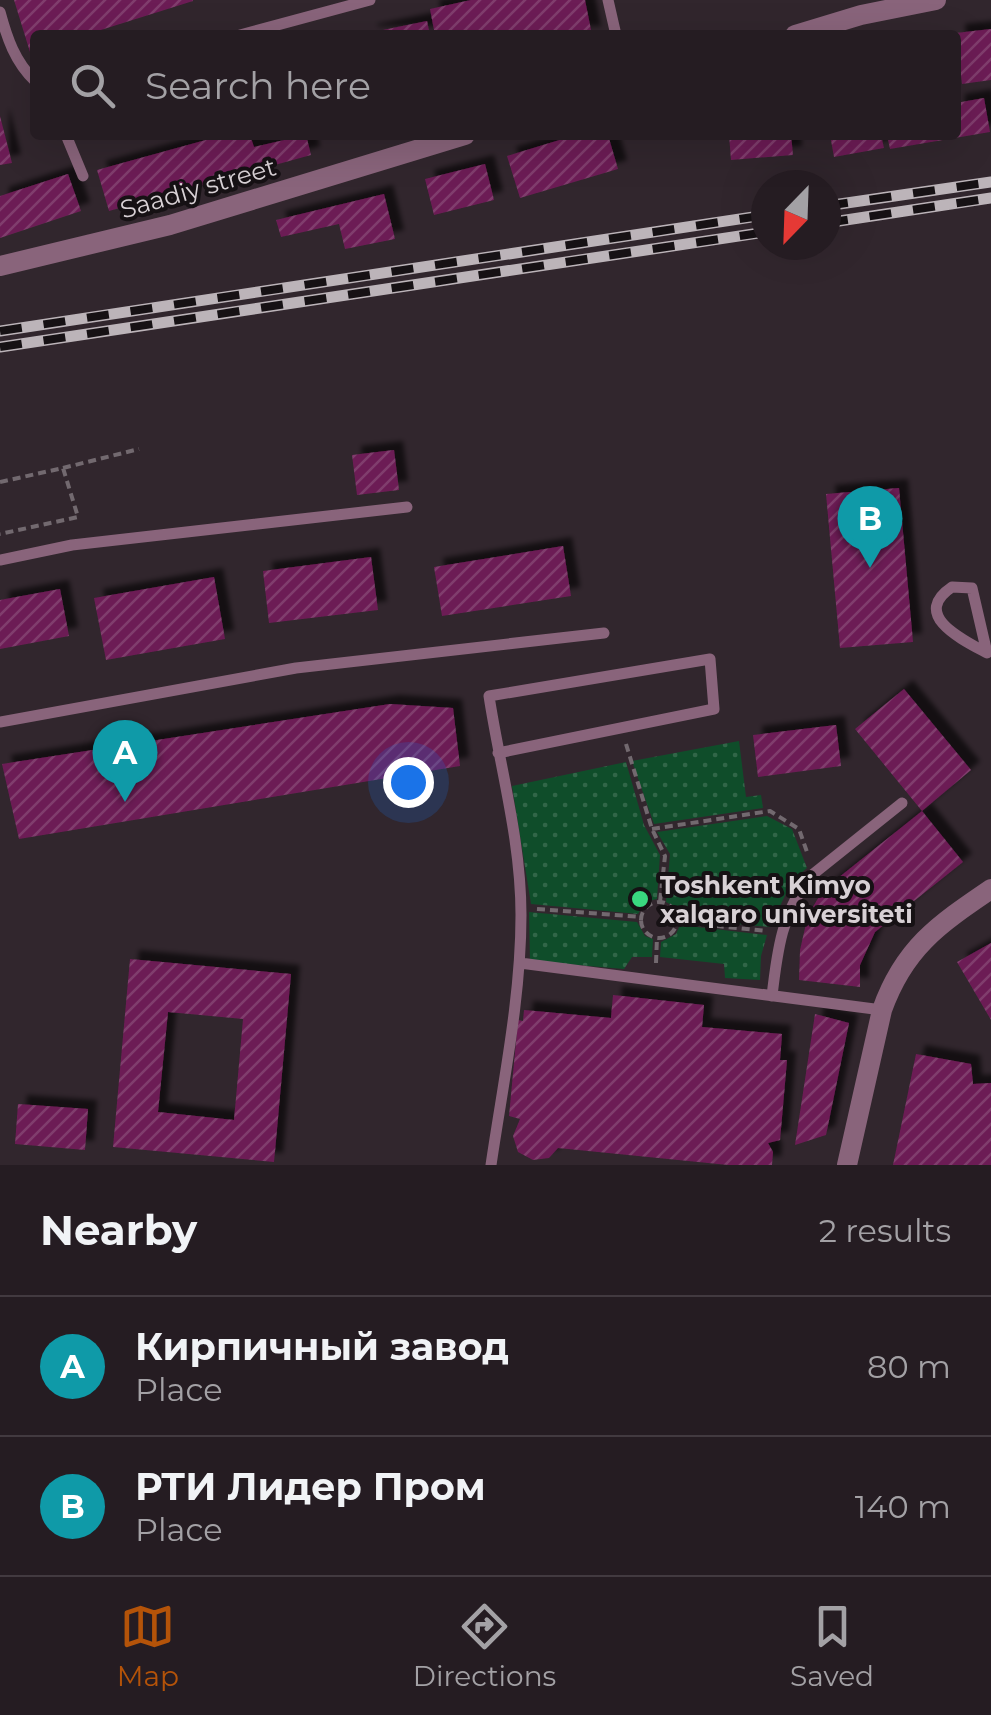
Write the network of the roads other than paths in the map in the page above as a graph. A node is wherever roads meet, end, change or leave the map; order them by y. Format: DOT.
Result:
graph roads {
  1 [pos="370,0"];
  2 [pos="608,0"];
  3 [pos="936,0"];
  4 [pos="0,12"];
  5 [pos="259,30"];
  6 [pos="615,30"];
  7 [pos="811,30"];
  8 [pos="30,76"];
  9 [pos="68,140"];
  10 [pos="450,140"];
  11 [pos="83,176"];
  12 [pos="0,266"];
  13 [pos="407,508"];
  14 [pos="0,560"];
  15 [pos="604,633"];
  16 [pos="989,654"];
  17 [pos="0,722"];
  18 [pos="498,753"];
  19 [pos="902,803"];
  20 [pos="991,889"];
  21 [pos="520,962"];
  22 [pos="772,996"];
  23 [pos="882,1010"];
  24 [pos="491,1165"];
  25 [pos="847,1165"];
  1 -- 5 [label="lane"];
  2 -- 6 [label="lane"];
  3 -- 7 [label="street"];
  4 -- 8 [label="lane"];
  9 -- 11 [label="lane"];
  10 -- 12 [label="street, Saadiy street"];
  13 -- 14 [label="lane"];
  15 -- 17 [label="lane"];
  16 -- 16 [label="lane"];
  18 -- 18 [label="lane"];
  18 -- 21 [label="lane"];
  19 -- 22 [label="lane"];
  20 -- 23 [label="street"];
  21 -- 22 [label="lane"];
  21 -- 24 [label="lane"];
  22 -- 23 [label="lane"];
  23 -- 25 [label="street"];
}
